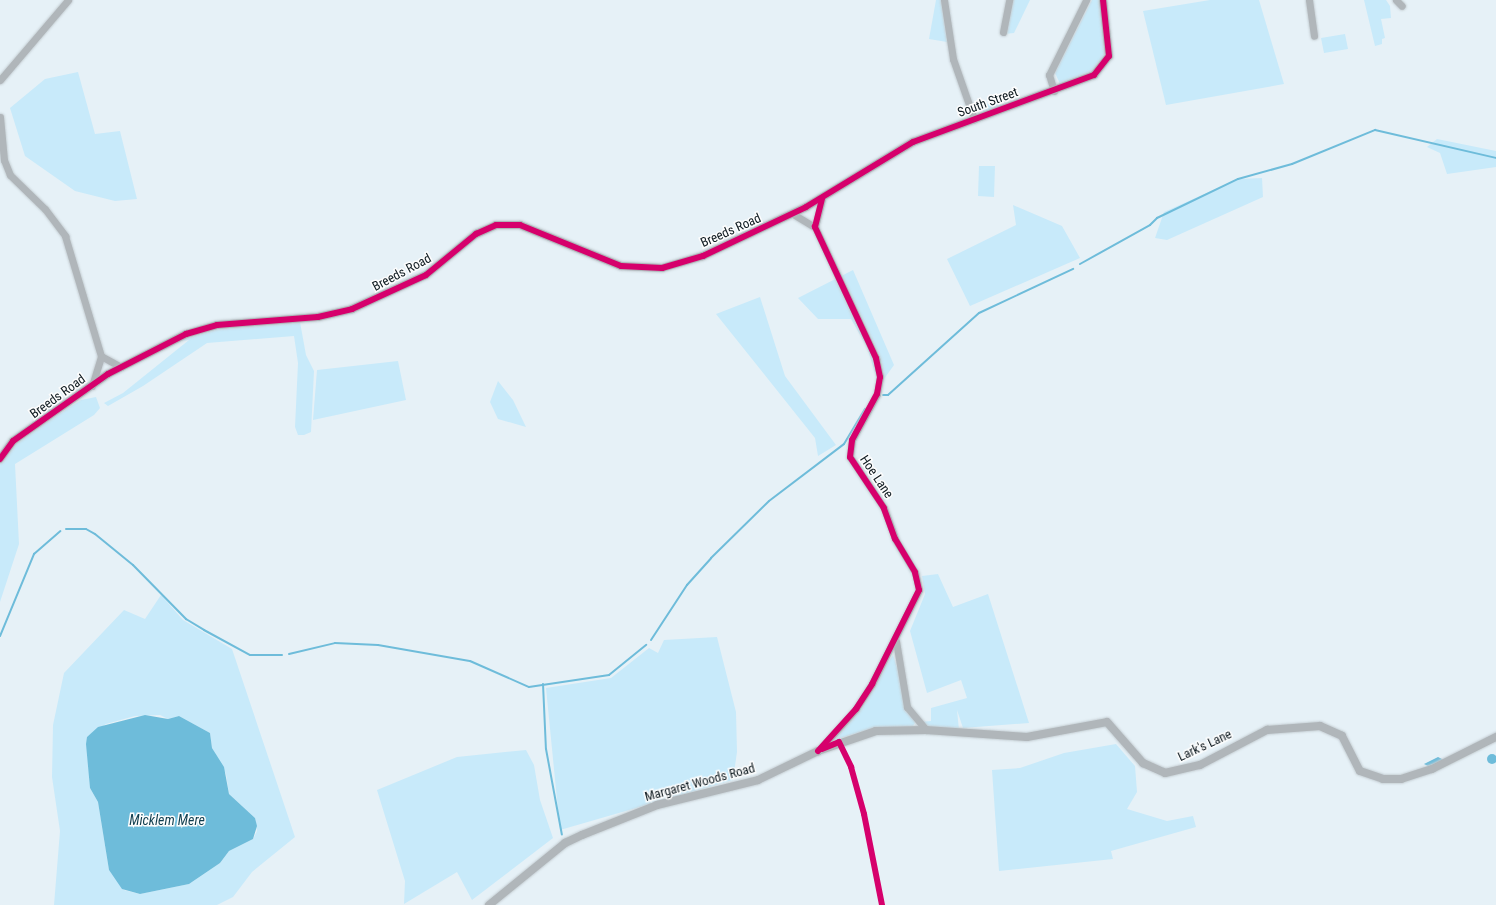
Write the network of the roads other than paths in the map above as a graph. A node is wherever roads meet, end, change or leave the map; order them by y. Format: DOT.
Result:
graph roads {
  1 [pos="68,0"];
  2 [pos="944,0"];
  3 [pos="1009,0"];
  4 [pos="1086,0"];
  5 [pos="1103,0"];
  6 [pos="1309,0"];
  7 [pos="1396,0"];
  8 [pos="1402,6"];
  9 [pos="1003,32"];
  10 [pos="1314,36"];
  11 [pos="0,80"];
  12 [pos="1054,91"];
  13 [pos="0,117"];
  14 [pos="974,119"];
  15 [pos="822,198"];
  16 [pos="793,214"];
  17 [pos="815,227"];
  18 [pos="101,356"];
  19 [pos="121,367"];
  20 [pos="92,386"];
  21 [pos="0,459"];
  22 [pos="896,640"];
  23 [pos="926,730"];
  24 [pos="1496,737"];
  25 [pos="818,750"];
  26 [pos="489,905"];
  1 -- 11 [label="street"];
  2 -- 14 [label="street"];
  3 -- 9 [label="street"];
  4 -- 12 [label="street"];
  5 -- 12 [label="street, South Street"];
  6 -- 10 [label="street"];
  7 -- 8 [label="street"];
  12 -- 14 [label="street, South Street"];
  13 -- 18 [label="street"];
  14 -- 15 [label="street, South Street"];
  15 -- 16 [label="street, Breeds Road"];
  15 -- 17 [label="street"];
  16 -- 17 [label="street"];
  16 -- 19 [label="street, Breeds Road"];
  17 -- 22 [label="street, Hoe Lane"];
  18 -- 19 [label="street"];
  18 -- 20 [label="street"];
  19 -- 20 [label="street, Breeds Road"];
  20 -- 21 [label="street, Breeds Road"];
  22 -- 23 [label="street"];
  22 -- 25 [label="street, Hoe Lane"];
  23 -- 24 [label="street, Lark's Lane"];
  23 -- 25 [label="street, Lark's Lane"];
  25 -- 26 [label="street, Margaret Woods Road"];
}
